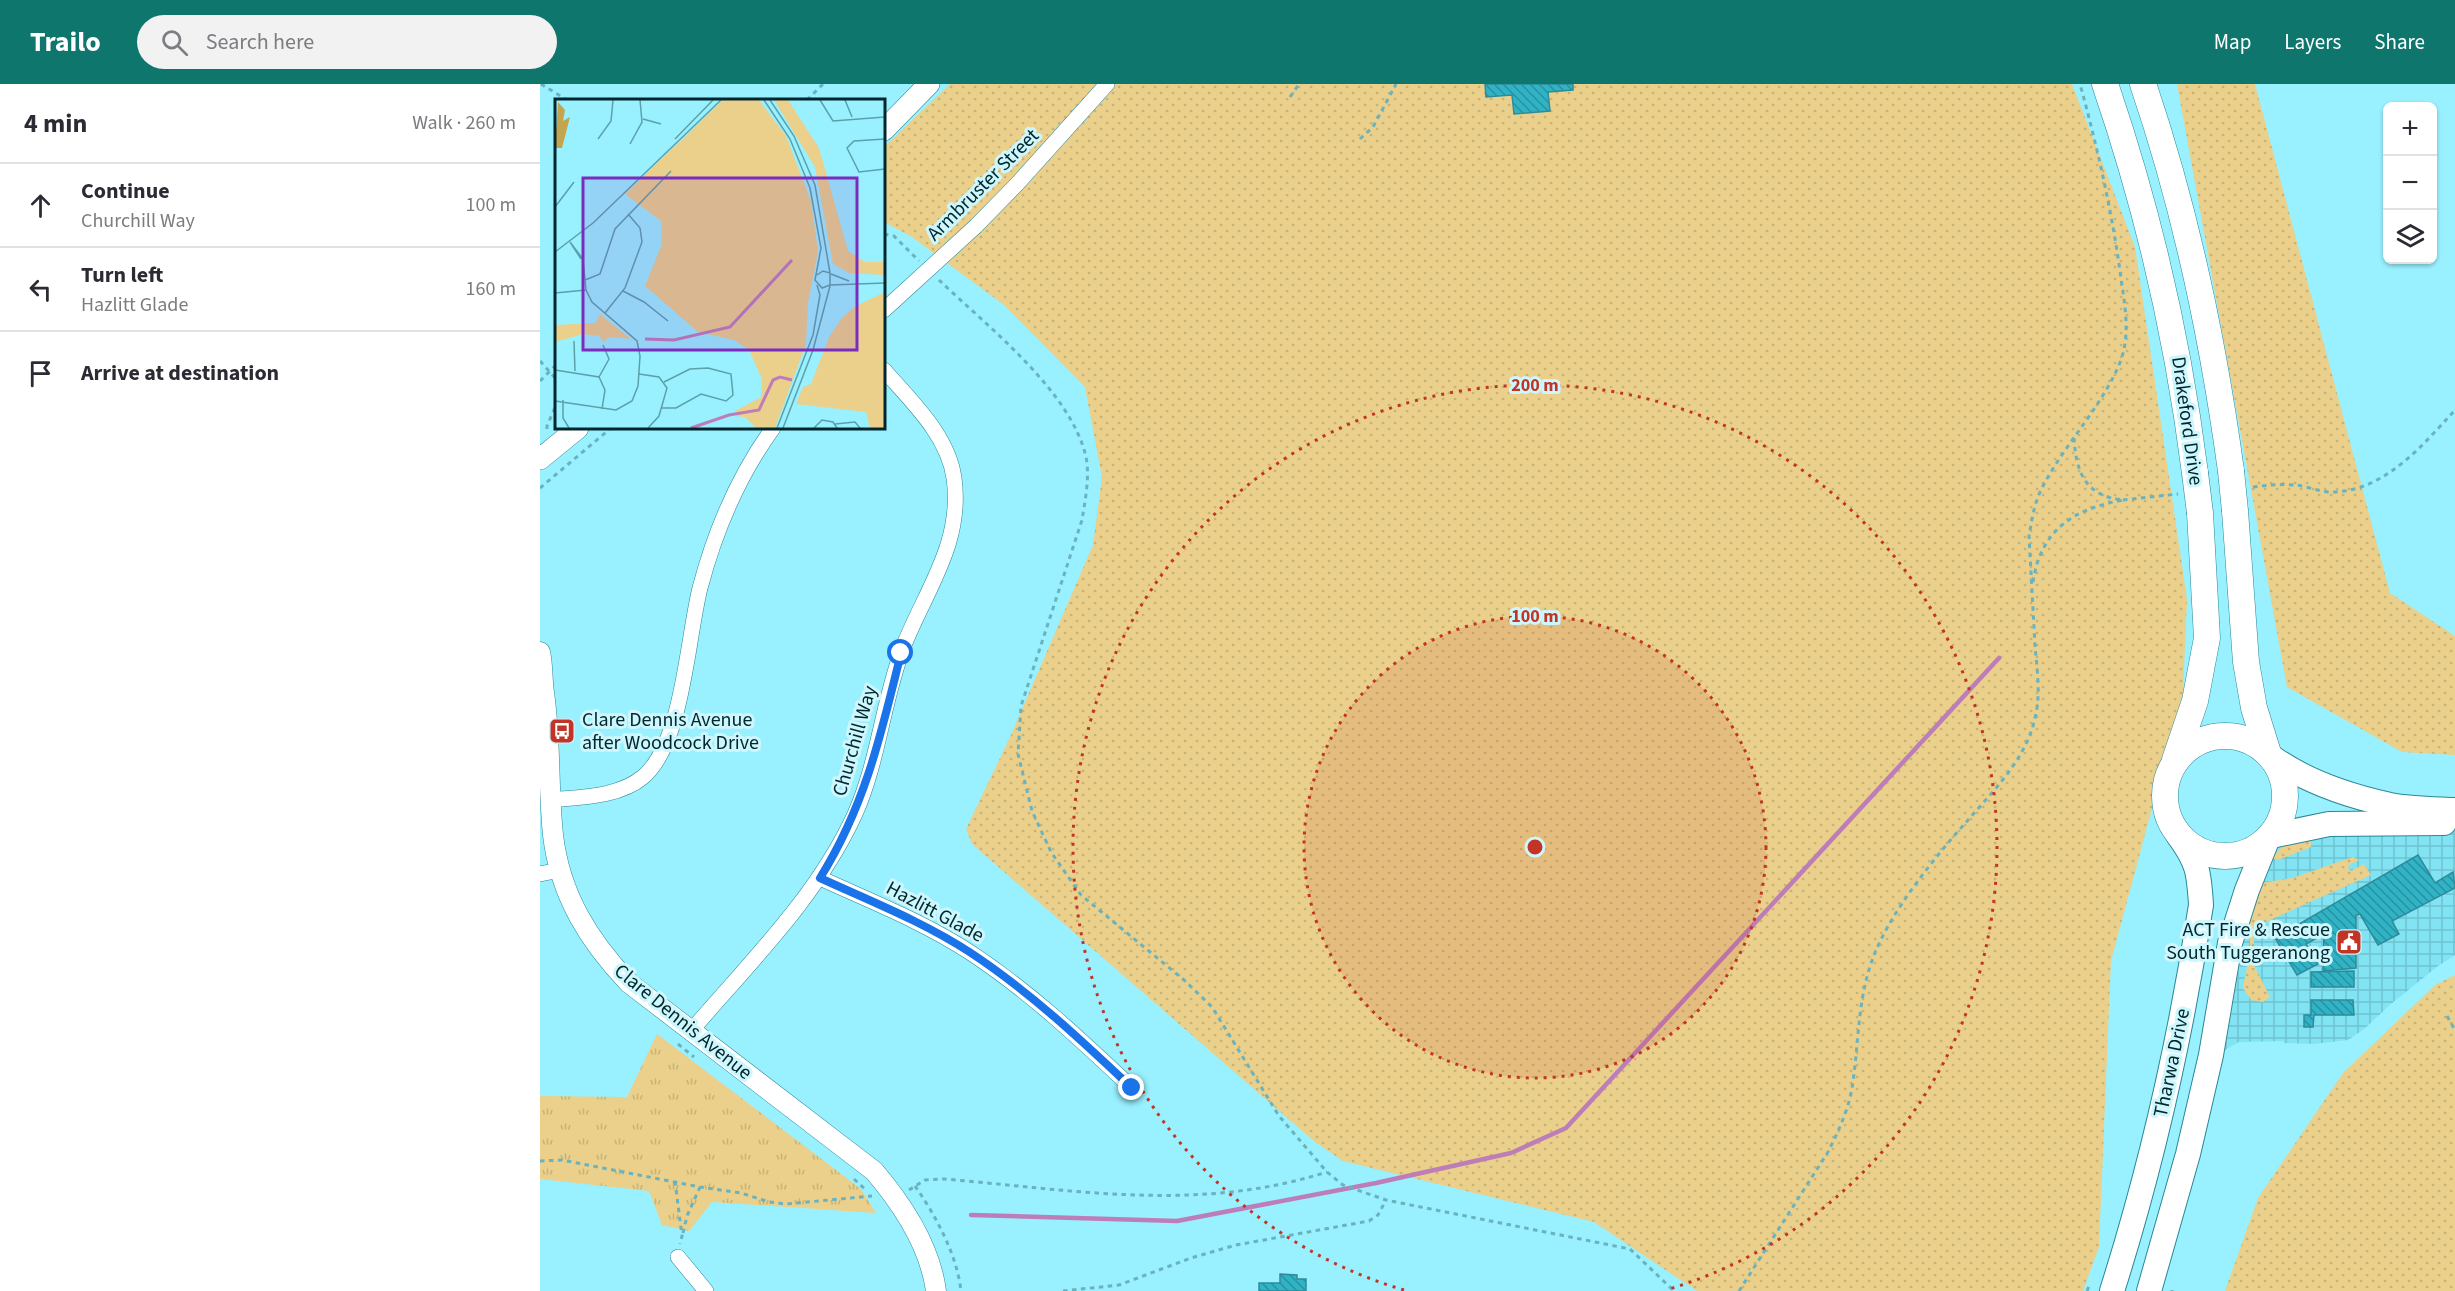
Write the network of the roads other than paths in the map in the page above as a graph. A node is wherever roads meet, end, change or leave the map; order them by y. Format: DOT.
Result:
graph roads {
  1 [pos="929,84"];
  2 [pos="1107,84"];
  3 [pos="2105,84"];
  4 [pos="2143,84"];
  5 [pos="885,129"];
  6 [pos="885,309"];
  7 [pos="885,371"];
  8 [pos="577,429"];
  9 [pos="772,429"];
  10 [pos="540,459"];
  11 [pos="540,652"];
  12 [pos="542,688"];
  13 [pos="2270,756"];
  14 [pos="2174,763"];
  15 [pos="551,800"];
  16 [pos="2455,810"];
  17 [pos="2455,823"];
  18 [pos="2178,835"];
  19 [pos="2270,837"];
  20 [pos="560,870"];
  21 [pos="540,874"];
  22 [pos="820,878"];
  23 [pos="691,1030"];
  24 [pos="1132,1088"];
  25 [pos="678,1257"];
  26 [pos="2100,1289"];
  27 [pos="706,1291"];
  28 [pos="936,1291"];
  29 [pos="2164,1291"];
  1 -- 5 [label="main road"];
  2 -- 6 [label="street, Armbruster Street"];
  3 -- 14 [label="highway, Drakeford Drive, bridge"];
  4 -- 13 [label="highway, Drakeford Drive, bridge"];
  7 -- 22 [label="street, Churchill Way"];
  8 -- 10 [label="main road"];
  9 -- 15 [label="street"];
  11 -- 12 [label="street, Clare Dennis Avenue"];
  12 -- 15 [label="street, Clare Dennis Avenue"];
  13 -- 14 [label="highway"];
  13 -- 16 [label="main road"];
  13 -- 19 [label="highway"];
  14 -- 18 [label="highway"];
  15 -- 20 [label="street, Clare Dennis Avenue"];
  17 -- 19 [label="main road"];
  18 -- 19 [label="highway"];
  18 -- 26 [label="main road, Tharwa Drive"];
  19 -- 29 [label="main road, Tharwa Drive"];
  20 -- 21 [label="street"];
  20 -- 23 [label="street, Clare Dennis Avenue"];
  22 -- 23 [label="street, Churchill Way"];
  22 -- 24 [label="street, Hazlitt Glade"];
  23 -- 28 [label="street, Clare Dennis Avenue"];
  25 -- 27 [label="street"];
}
